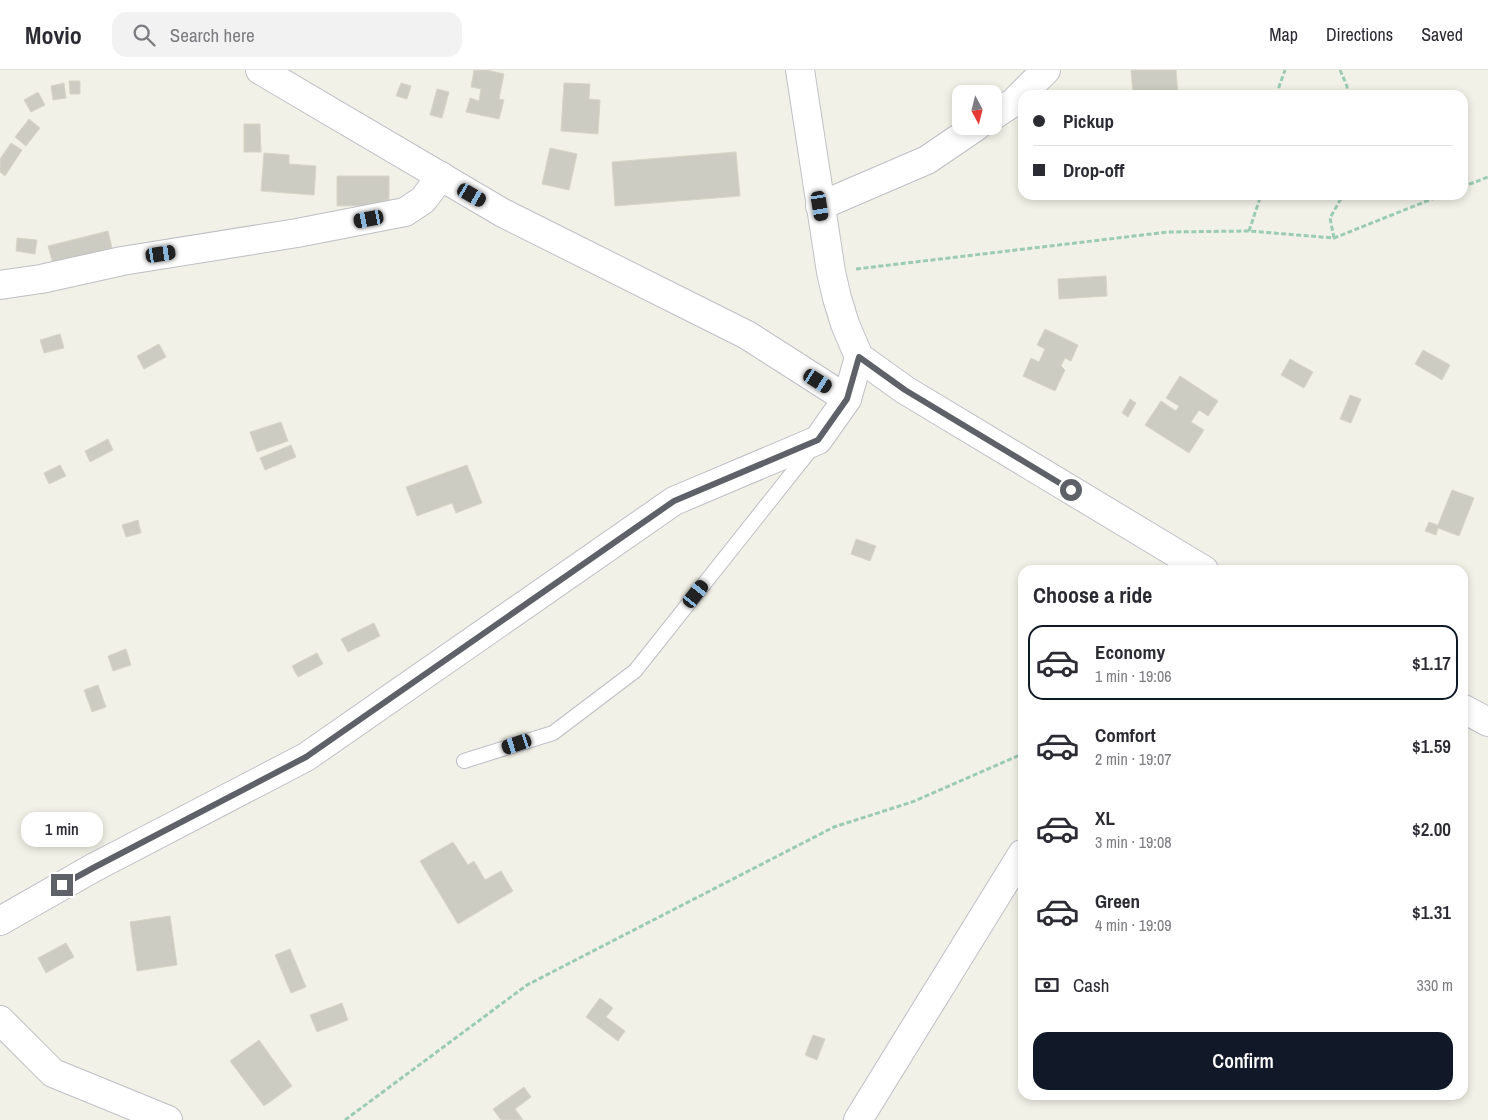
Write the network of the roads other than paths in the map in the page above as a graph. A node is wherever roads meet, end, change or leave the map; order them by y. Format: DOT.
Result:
graph roads {
  1 [pos="260,70"];
  2 [pos="800,70"];
  3 [pos="1046,70"];
  4 [pos="1026,90"];
  5 [pos="1018,98"];
  6 [pos="1002,110"];
  7 [pos="964,135"];
  8 [pos="441,176"];
  9 [pos="820,206"];
  10 [pos="0,285"];
  11 [pos="859,357"];
  12 [pos="847,399"];
  13 [pos="818,440"];
  14 [pos="1196,565"];
  15 [pos="1468,711"];
  16 [pos="1488,722"];
  17 [pos="464,761"];
  18 [pos="1018,860"];
  19 [pos="0,921"];
  20 [pos="0,1020"];
  21 [pos="168,1120"];
  22 [pos="858,1120"];
  1 -- 8 [label="street"];
  2 -- 9 [label="street"];
  3 -- 4 [label="street"];
  5 -- 6 [label="street"];
  7 -- 9 [label="street"];
  8 -- 10 [label="street"];
  8 -- 12 [label="street"];
  9 -- 11 [label="street"];
  11 -- 12 [label="street"];
  11 -- 14 [label="street"];
  12 -- 13 [label="street"];
  13 -- 17 [label="lane"];
  13 -- 19 [label="street"];
  15 -- 16 [label="street"];
  18 -- 22 [label="street"];
  20 -- 21 [label="street"];
}
